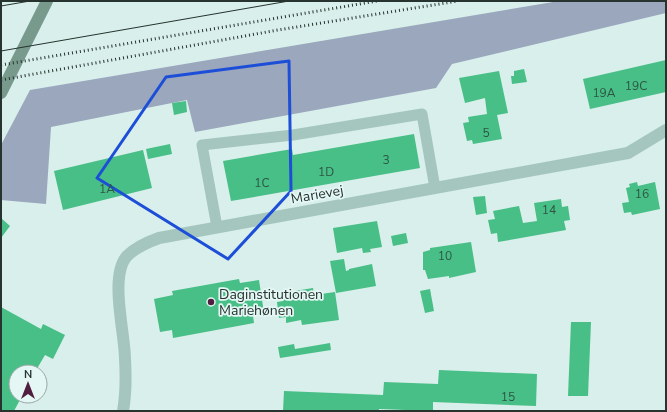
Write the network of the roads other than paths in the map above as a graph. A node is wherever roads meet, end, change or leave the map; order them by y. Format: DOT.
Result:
graph roads {
  1 [pos="47,1"];
  2 [pos="1,93"];
  3 [pos="666,130"];
  4 [pos="435,188"];
  5 [pos="217,227"];
  6 [pos="123,411"];
  1 -- 2 [label="street"];
  3 -- 4 [label="street, Marievej"];
  4 -- 5 [label="street, Marievej"];
  4 -- 5 [label="lane"];
  5 -- 6 [label="street, Marievej"];
}
